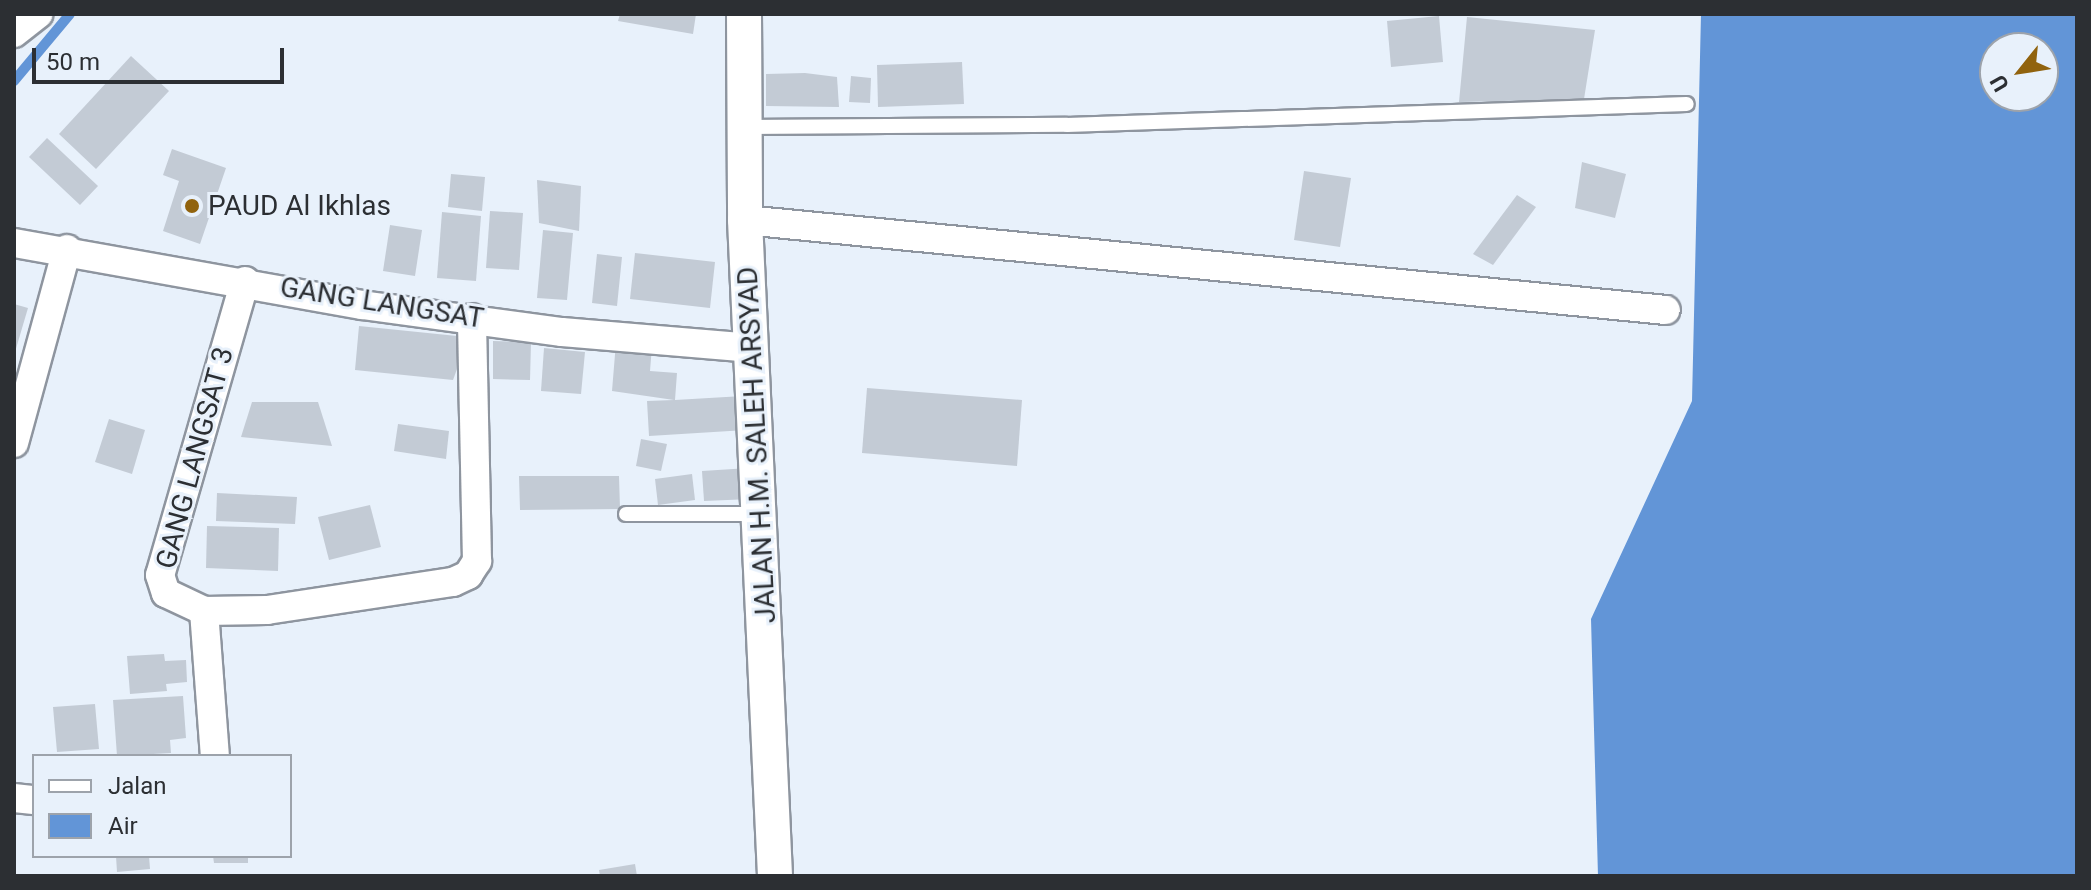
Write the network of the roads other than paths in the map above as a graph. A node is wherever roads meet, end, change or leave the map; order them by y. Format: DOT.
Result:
graph roads {
  1 [pos="38,14"];
  2 [pos="744,14"];
  3 [pos="14,33"];
  4 [pos="1687,104"];
  5 [pos="744,127"];
  6 [pos="745,220"];
  7 [pos="14,243"];
  8 [pos="67,249"];
  9 [pos="245,281"];
  10 [pos="1666,310"];
  11 [pos="472,318"];
  12 [pos="752,348"];
  13 [pos="14,443"];
  14 [pos="626,514"];
  15 [pos="761,514"];
  16 [pos="204,611"];
  17 [pos="215,754"];
  18 [pos="775,876"];
  1 -- 3 [label="street"];
  2 -- 5 [label="street, JALAN H.M. SALEH ARSYAD"];
  4 -- 5 [label="lane"];
  5 -- 6 [label="street, JALAN H.M. SALEH ARSYAD"];
  6 -- 10 [label="street"];
  6 -- 12 [label="street, JALAN H.M. SALEH ARSYAD"];
  7 -- 8 [label="street, GANG LANGSAT"];
  8 -- 9 [label="street, GANG LANGSAT"];
  8 -- 13 [label="street"];
  9 -- 11 [label="street, GANG LANGSAT"];
  9 -- 16 [label="street, GANG LANGSAT 3"];
  11 -- 12 [label="street, GANG LANGSAT"];
  11 -- 16 [label="street"];
  12 -- 15 [label="street, JALAN H.M. SALEH ARSYAD"];
  14 -- 15 [label="lane"];
  15 -- 18 [label="street, JALAN H.M. SALEH ARSYAD"];
  16 -- 17 [label="street"];
}
